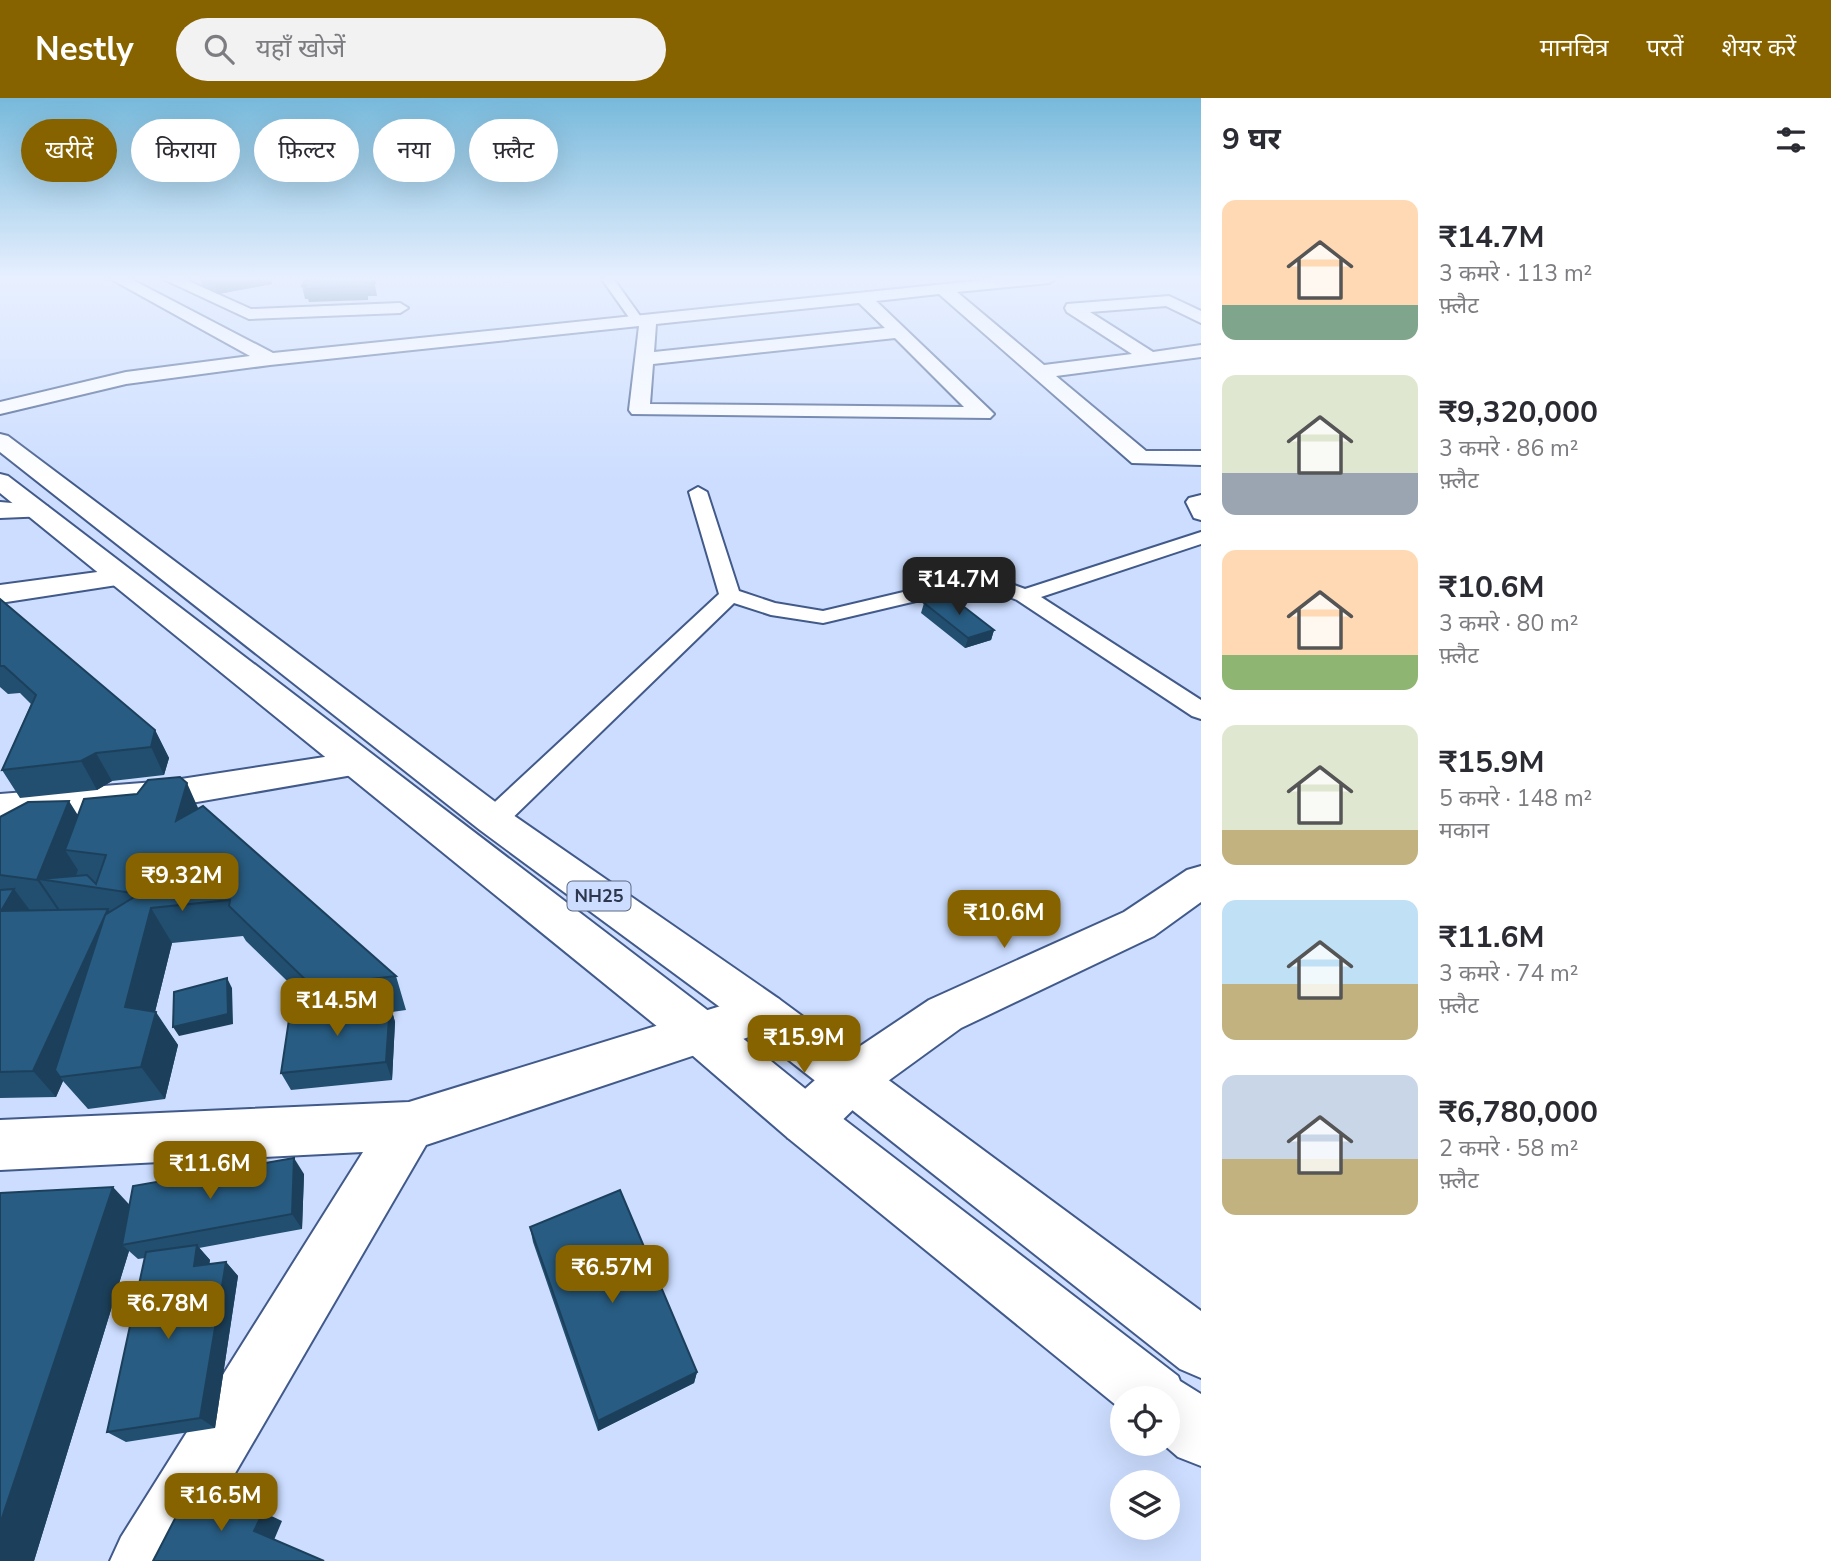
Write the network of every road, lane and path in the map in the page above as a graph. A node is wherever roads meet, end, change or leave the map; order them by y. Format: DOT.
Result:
graph roads {
  1 [pos="246,346"];
  2 [pos="391,346"];
  3 [pos="644,346"];
  4 [pos="764,346"];
  5 [pos="913,346"];
  6 [pos="1009,346"];
  7 [pos="1132,346"];
  8 [pos="1201,351"];
  9 [pos="1150,358"];
  10 [pos="270,359"];
  11 [pos="645,359"];
  12 [pos="1038,372"];
  13 [pos="0,408"];
  14 [pos="0,441"];
  15 [pos="1201,458"];
  16 [pos="0,481"];
  17 [pos="698,492"];
  18 [pos="1201,500"];
  19 [pos="19,511"];
  20 [pos="1201,514"];
  21 [pos="1201,538"];
  22 [pos="120,577"];
  23 [pos="0,594"];
  24 [pos="730,595"];
  25 [pos="1024,596"];
  26 [pos="1201,711"];
  27 [pos="357,764"];
  28 [pos="0,807"];
  29 [pos="494,820"];
  30 [pos="1201,881"];
  31 [pos="763,1013"];
  32 [pos="702,1034"];
  33 [pos="849,1081"];
  34 [pos="806,1121"];
  35 [pos="409,1126"];
  36 [pos="0,1144"];
  37 [pos="1201,1348"];
  38 [pos="1141,1386"];
  39 [pos="1180,1417"];
  40 [pos="1201,1434"];
  41 [pos="145,1561"];
  1 -- 10 [label="street"];
  2 -- 10 [label="street"];
  3 -- 11 [label="street"];
  4 -- 11 [label="street"];
  5 -- 11 [label="street"];
  6 -- 12 [label="street"];
  7 -- 9 [label="street"];
  8 -- 9 [label="street"];
  9 -- 12 [label="street"];
  10 -- 13 [label="street"];
  12 -- 15 [label="street"];
  14 -- 29 [label="street, NH25"];
  16 -- 19 [label="street, NH25"];
  17 -- 24 [label="lane"];
  18 -- 20 [label="lane"];
  19 -- 22 [label="street, NH25"];
  21 -- 25 [label="lane"];
  22 -- 23 [label="street"];
  22 -- 27 [label="street, NH25"];
  24 -- 25 [label="lane"];
  24 -- 29 [label="lane"];
  25 -- 26 [label="lane"];
  27 -- 28 [label="street"];
  27 -- 32 [label="street, NH25"];
  29 -- 31 [label="street, NH25"];
  30 -- 33 [label="street"];
  31 -- 32 [label="street"];
  31 -- 33 [label="street, NH25"];
  32 -- 34 [label="street, NH25"];
  32 -- 35 [label="street"];
  33 -- 34 [label="street"];
  33 -- 37 [label="street, NH25"];
  34 -- 38 [label="street, NH25"];
  35 -- 36 [label="street"];
  35 -- 41 [label="street"];
  39 -- 40 [label="street"];
}
